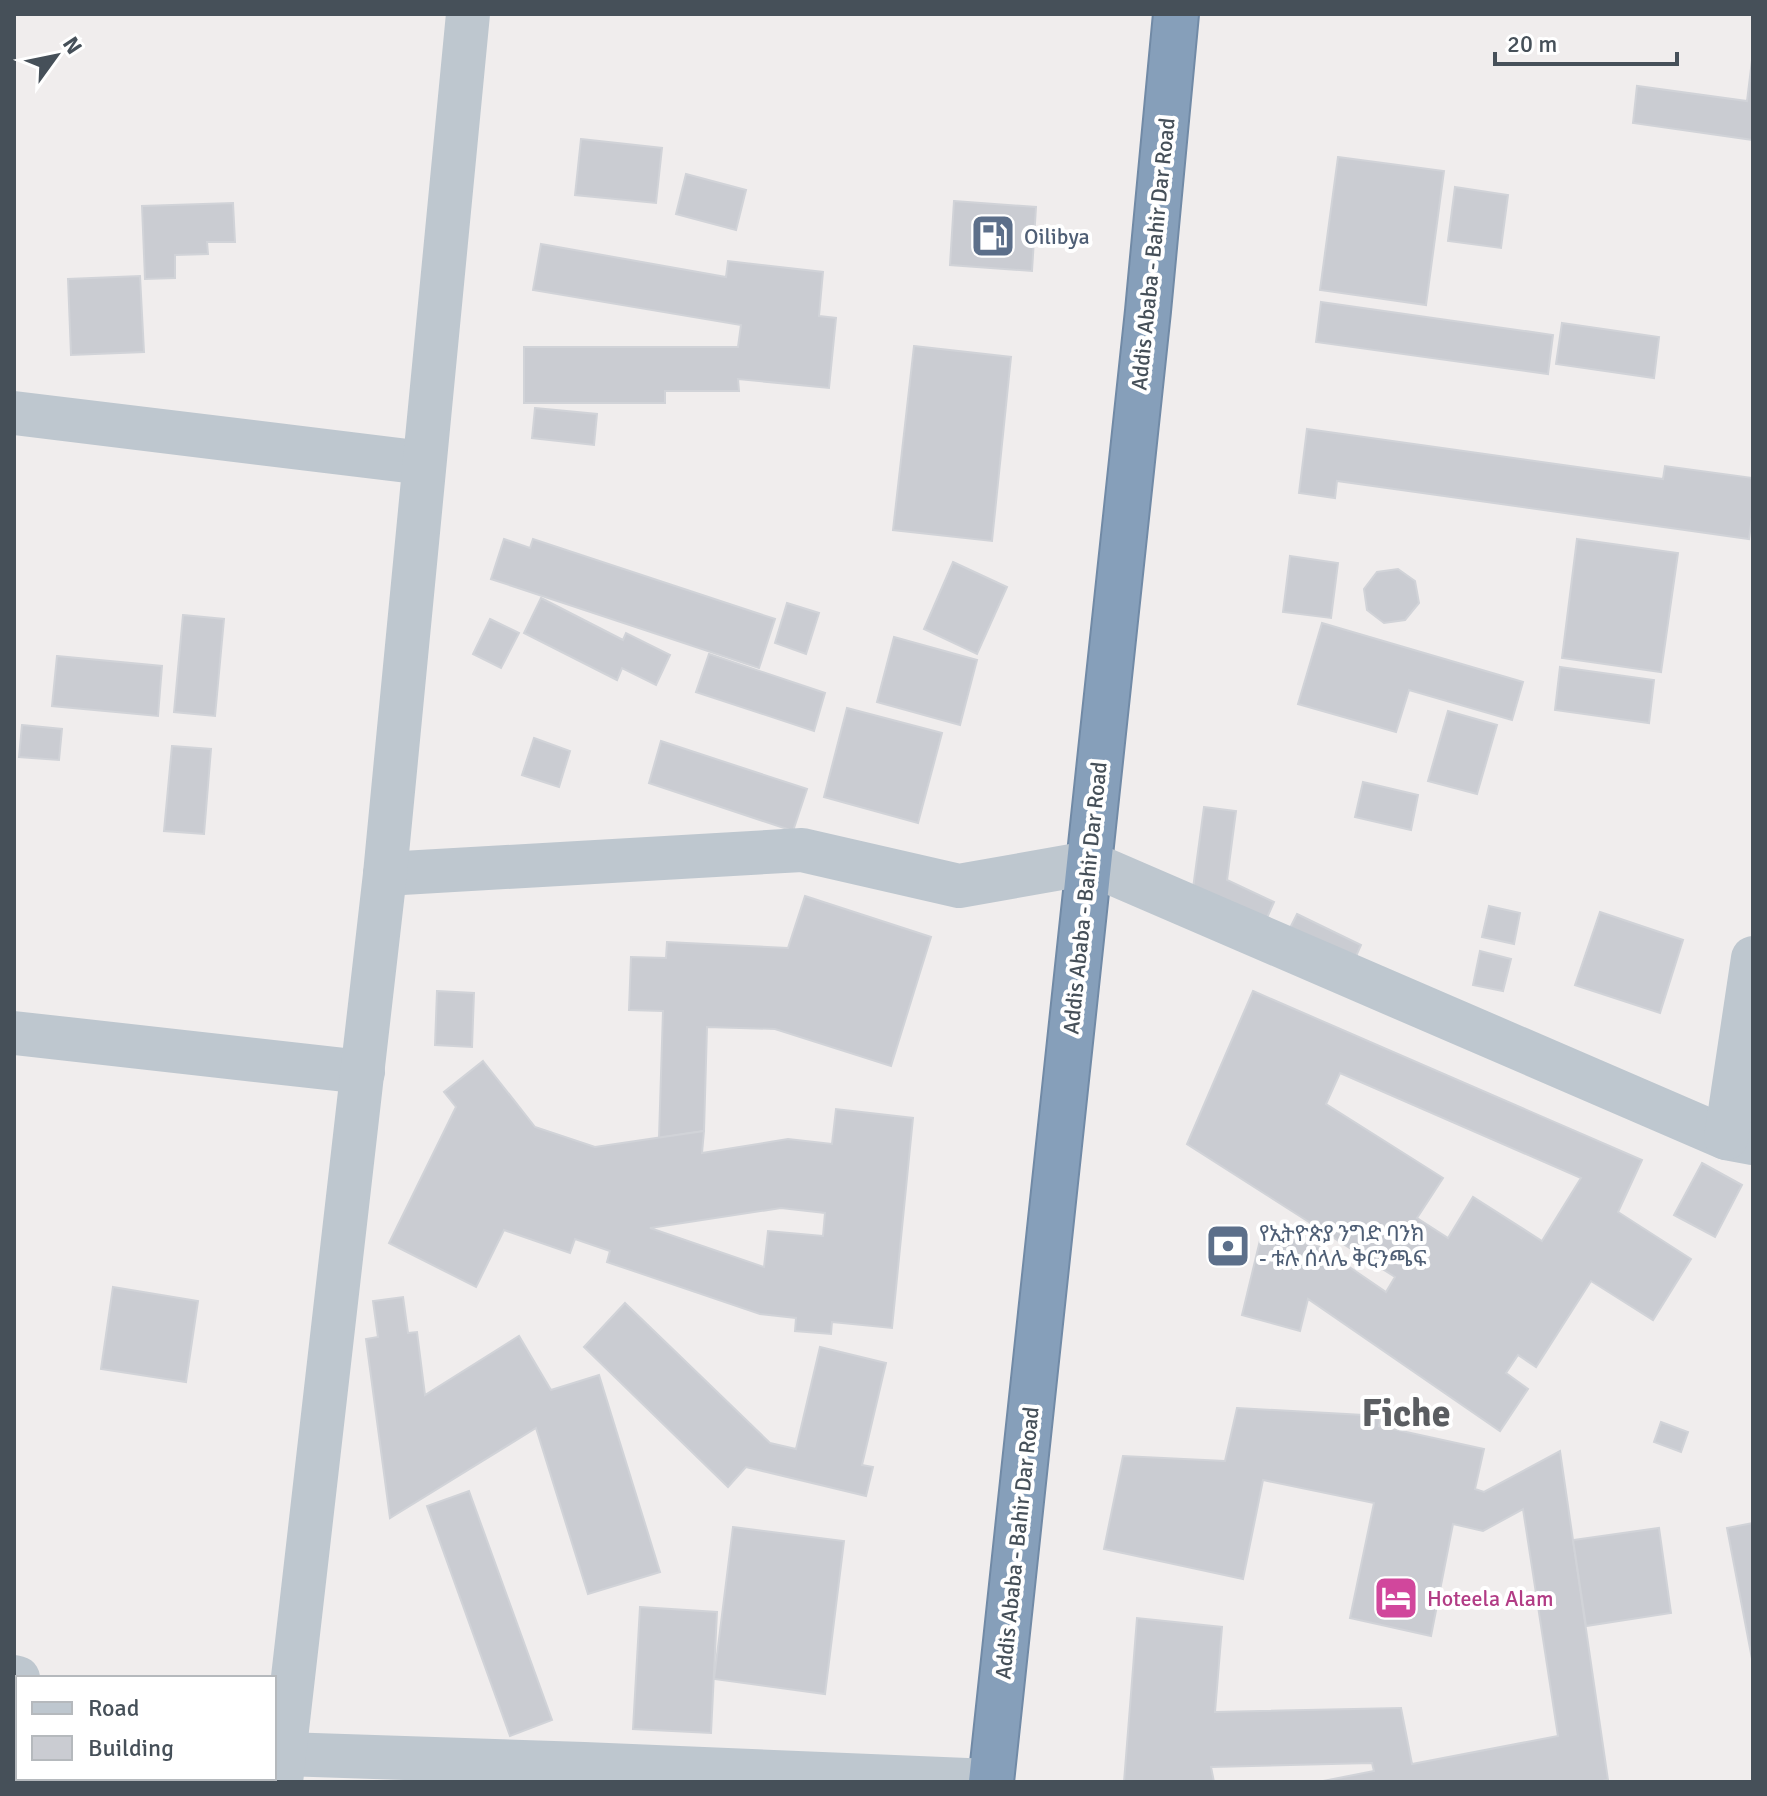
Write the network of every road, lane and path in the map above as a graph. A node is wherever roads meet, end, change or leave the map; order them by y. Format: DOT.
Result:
graph roads {
  1 [pos="468,14"];
  2 [pos="1176,14"];
  3 [pos="14,413"];
  4 [pos="424,463"];
  5 [pos="1089,863"];
  6 [pos="385,874"];
  7 [pos="1753,958"];
  8 [pos="14,1033"];
  9 [pos="363,1072"];
  10 [pos="1739,1140"];
  11 [pos="280,1762"];
  12 [pos="991,1782"];
  1 -- 4 [label="street"];
  2 -- 5 [label="highway, Addis Ababa - Bahir Dar Road"];
  3 -- 4 [label="street"];
  4 -- 6 [label="street"];
  5 -- 6 [label="street"];
  5 -- 10 [label="street"];
  5 -- 12 [label="highway, Addis Ababa - Bahir Dar Road"];
  6 -- 9 [label="street"];
  7 -- 10 [label="street"];
  8 -- 9 [label="street"];
  9 -- 11 [label="street"];
  11 -- 12 [label="street"];
}
